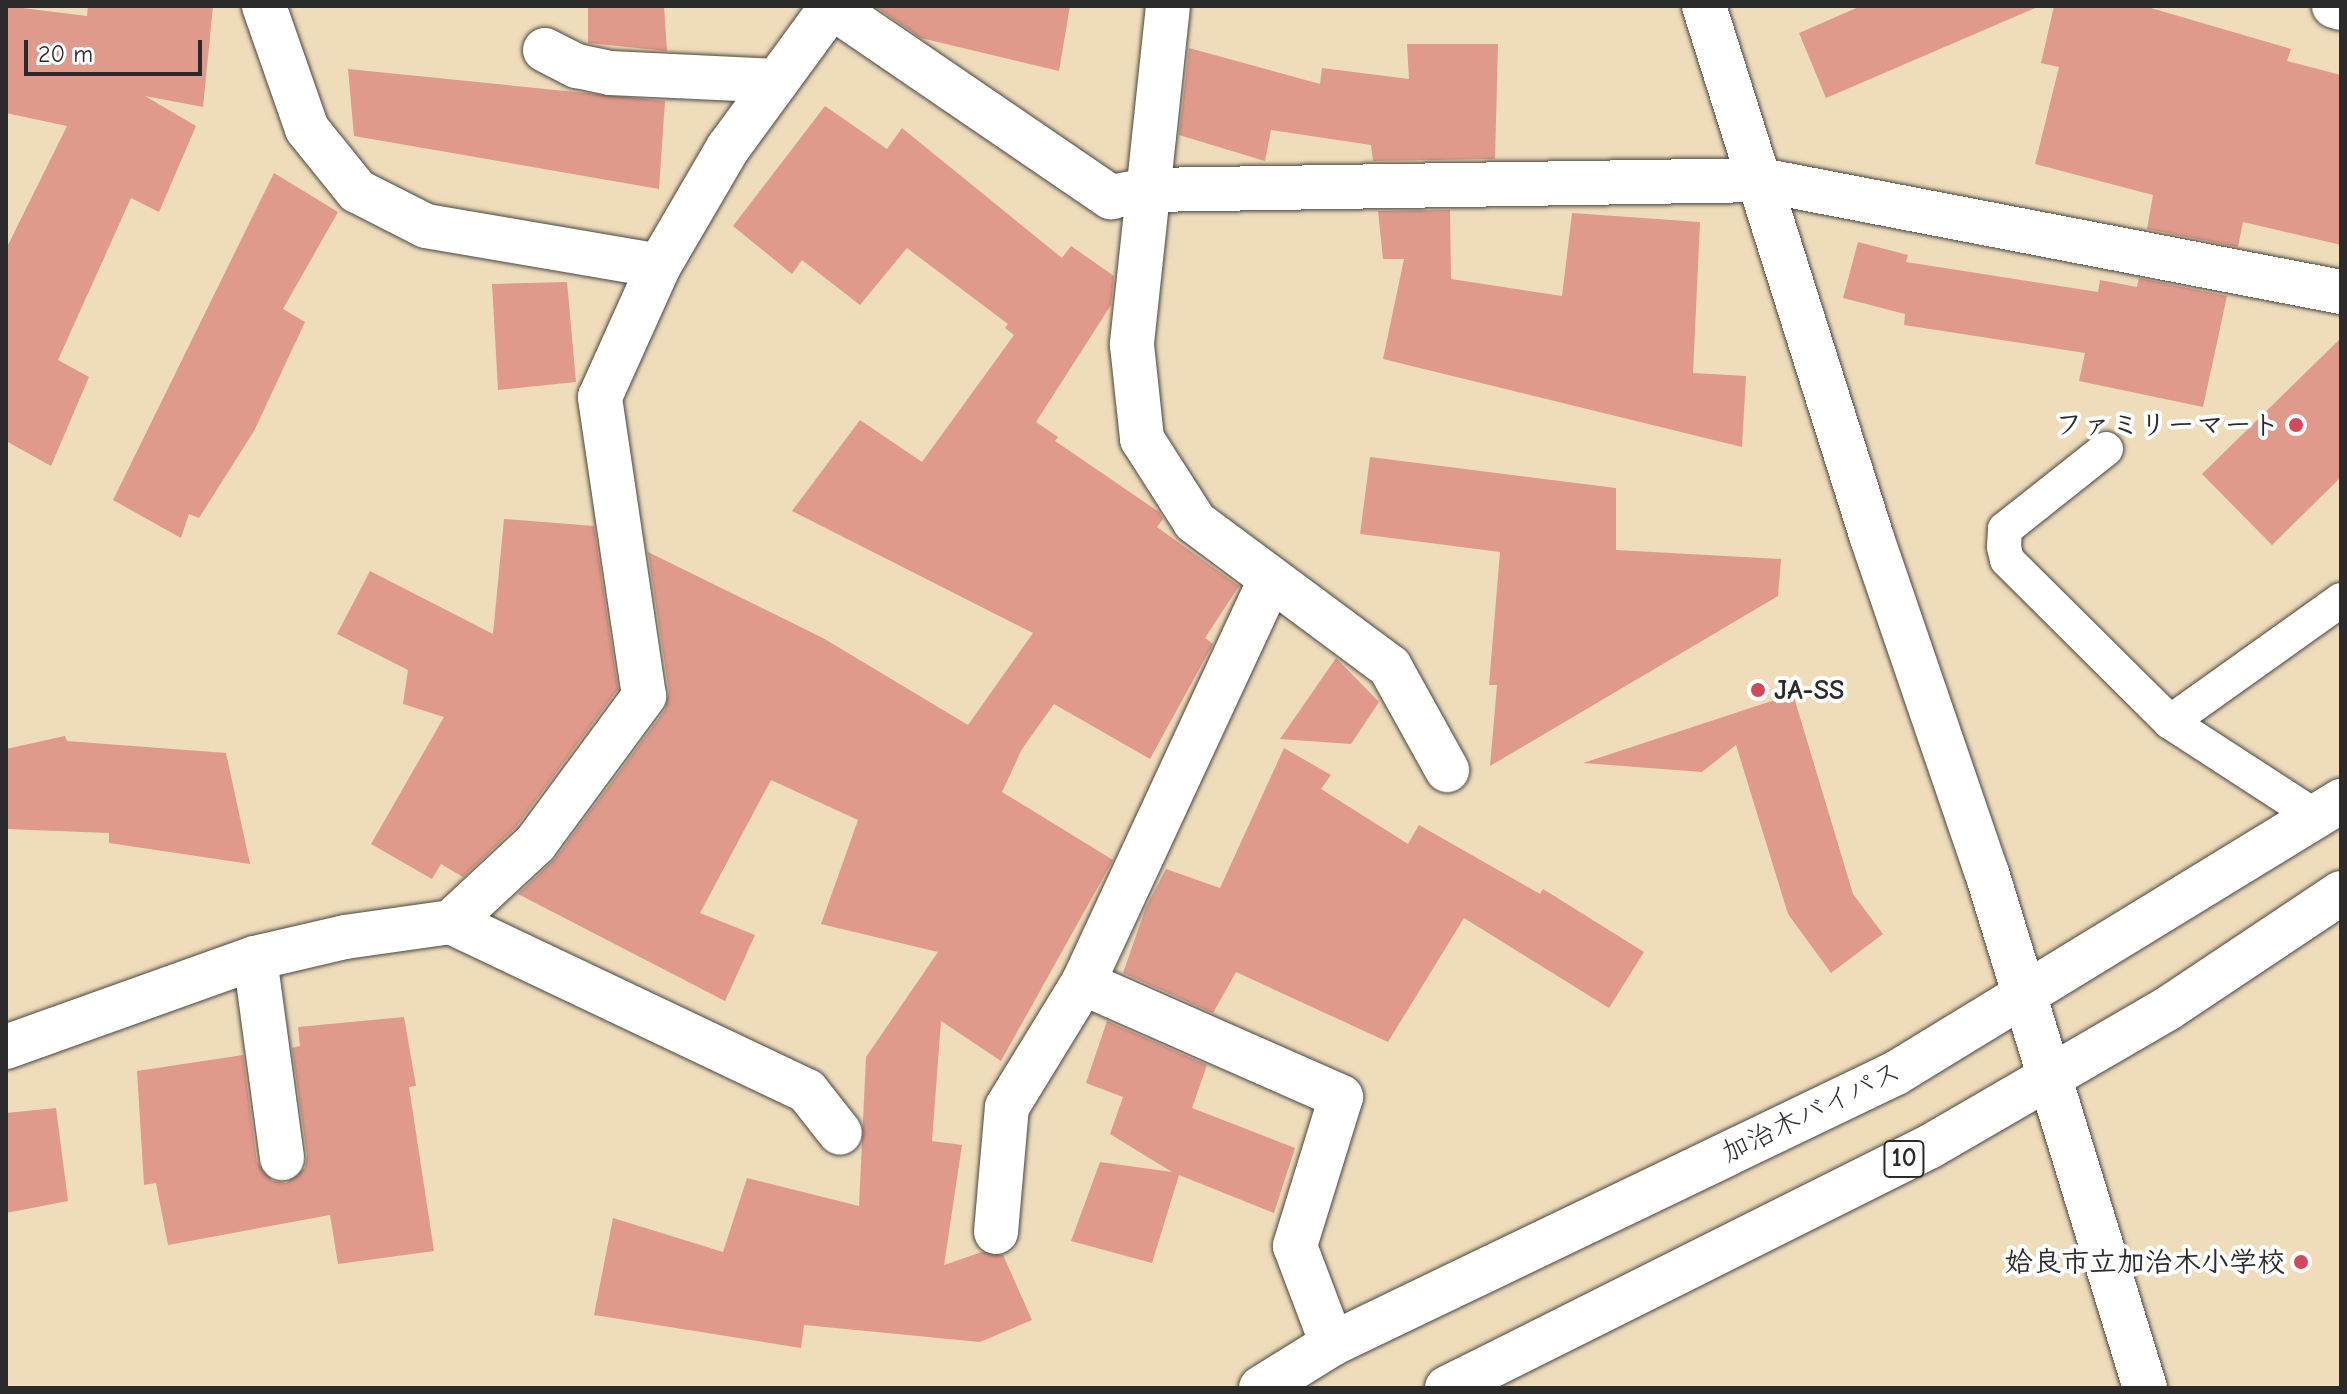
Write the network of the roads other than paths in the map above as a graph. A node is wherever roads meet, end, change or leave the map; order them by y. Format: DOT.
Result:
graph roads {
  1 [pos="264,6"];
  2 [pos="1168,6"];
  3 [pos="1704,6"];
  4 [pos="2334,6"];
  5 [pos="832,7"];
  6 [pos="2341,8"];
  7 [pos="545,50"];
  8 [pos="777,81"];
  9 [pos="1761,180"];
  10 [pos="1148,190"];
  11 [pos="659,266"];
  12 [pos="2341,292"];
  13 [pos="2106,449"];
  14 [pos="1269,582"];
  15 [pos="2341,600"];
  16 [pos="2170,722"];
  17 [pos="1447,770"];
  18 [pos="2329,810"];
  19 [pos="2341,893"];
  20 [pos="451,922"];
  21 [pos="255,958"];
  22 [pos="1083,983"];
  23 [pos="2023,994"];
  24 [pos="6,1047"];
  25 [pos="2048,1078"];
  26 [pos="840,1133"];
  27 [pos="282,1158"];
  28 [pos="996,1232"];
  29 [pos="1332,1344"];
  30 [pos="1261,1388"];
  31 [pos="1447,1388"];
  32 [pos="2145,1388"];
  1 -- 11 [label="main road"];
  2 -- 10 [label="main road"];
  3 -- 9 [label="main road"];
  4 -- 6 [label="main road"];
  5 -- 8 [label="main road"];
  5 -- 10 [label="main road"];
  7 -- 8 [label="main road"];
  8 -- 11 [label="main road"];
  9 -- 10 [label="main road"];
  9 -- 12 [label="main road"];
  9 -- 23 [label="main road"];
  10 -- 14 [label="main road"];
  11 -- 20 [label="main road"];
  13 -- 16 [label="lane"];
  14 -- 17 [label="main road"];
  14 -- 22 [label="main road"];
  15 -- 16 [label="lane"];
  16 -- 18 [label="lane"];
  18 -- 23 [label="main road, 加治木バイパス"];
  19 -- 25 [label="main road, 10"];
  20 -- 21 [label="main road"];
  20 -- 26 [label="main road"];
  21 -- 24 [label="main road"];
  21 -- 27 [label="main road"];
  22 -- 28 [label="main road"];
  22 -- 29 [label="main road"];
  23 -- 25 [label="main road"];
  23 -- 29 [label="main road, 加治木バイパス"];
  25 -- 31 [label="main road, 10"];
  25 -- 32 [label="main road"];
  29 -- 30 [label="main road, 加治木バイパス"];
}
